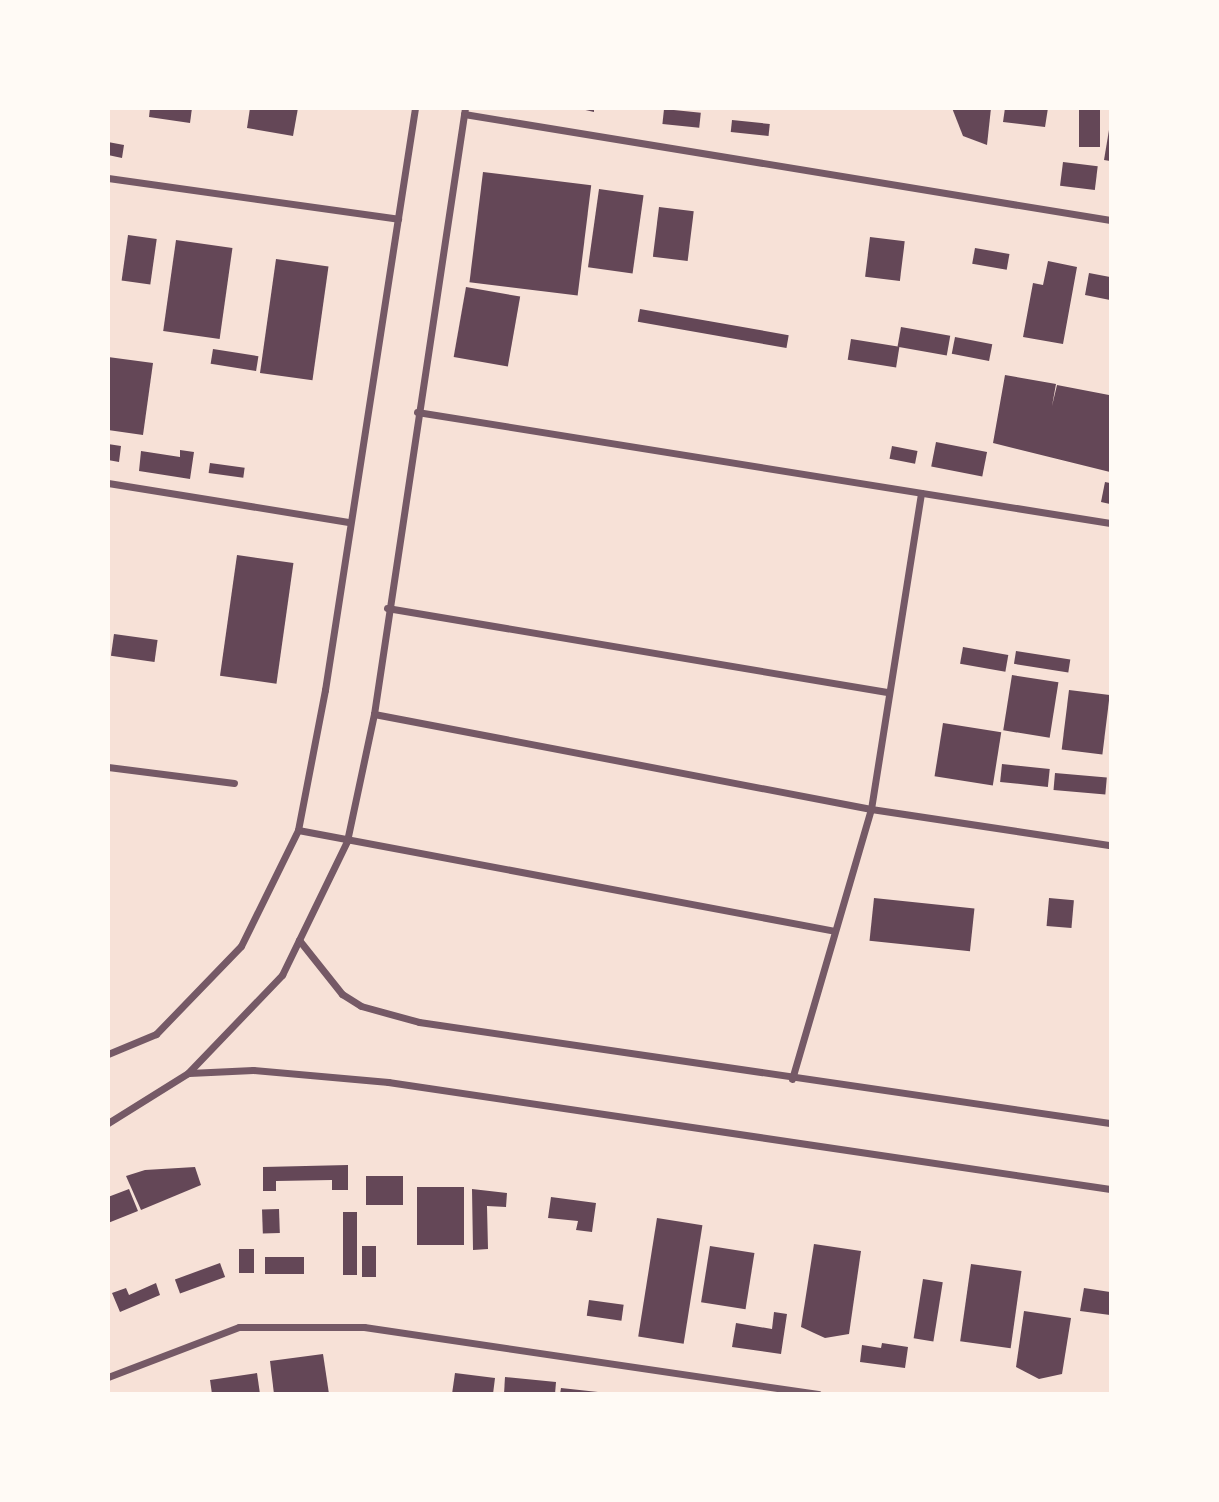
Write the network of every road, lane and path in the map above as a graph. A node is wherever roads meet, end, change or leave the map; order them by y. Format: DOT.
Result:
graph roads {
  1 [pos="415,108"];
  2 [pos="465,111"];
  3 [pos="108,178"];
  4 [pos="398,219"];
  5 [pos="1111,220"];
  6 [pos="417,412"];
  7 [pos="108,483"];
  8 [pos="920,493"];
  9 [pos="350,522"];
  10 [pos="1111,523"];
  11 [pos="387,608"];
  12 [pos="887,692"];
  13 [pos="374,714"];
  14 [pos="108,766"];
  15 [pos="234,783"];
  16 [pos="871,809"];
  17 [pos="298,830"];
  18 [pos="347,841"];
  19 [pos="1111,845"];
  20 [pos="835,931"];
  21 [pos="299,940"];
  22 [pos="108,1055"];
  23 [pos="188,1073"];
  24 [pos="792,1079"];
  25 [pos="108,1123"];
  26 [pos="1111,1123"];
  27 [pos="1111,1189"];
  28 [pos="108,1377"];
  29 [pos="818,1394"];
  1 -- 4 [label="street"];
  2 -- 5 [label="street"];
  2 -- 6 [label="street"];
  3 -- 4 [label="street"];
  4 -- 9 [label="street"];
  6 -- 8 [label="street"];
  6 -- 11 [label="street"];
  7 -- 9 [label="street"];
  8 -- 10 [label="street"];
  8 -- 12 [label="street"];
  9 -- 17 [label="street"];
  11 -- 12 [label="street"];
  11 -- 13 [label="street"];
  12 -- 16 [label="street"];
  13 -- 16 [label="street"];
  13 -- 18 [label="street"];
  14 -- 15 [label="street"];
  16 -- 19 [label="street"];
  16 -- 20 [label="street"];
  17 -- 18 [label="street"];
  17 -- 22 [label="street"];
  18 -- 20 [label="street"];
  18 -- 21 [label="street"];
  20 -- 24 [label="street"];
  21 -- 23 [label="street"];
  21 -- 24 [label="street"];
  23 -- 25 [label="street"];
  23 -- 27 [label="street"];
  24 -- 26 [label="street"];
  28 -- 29 [label="street"];
}
